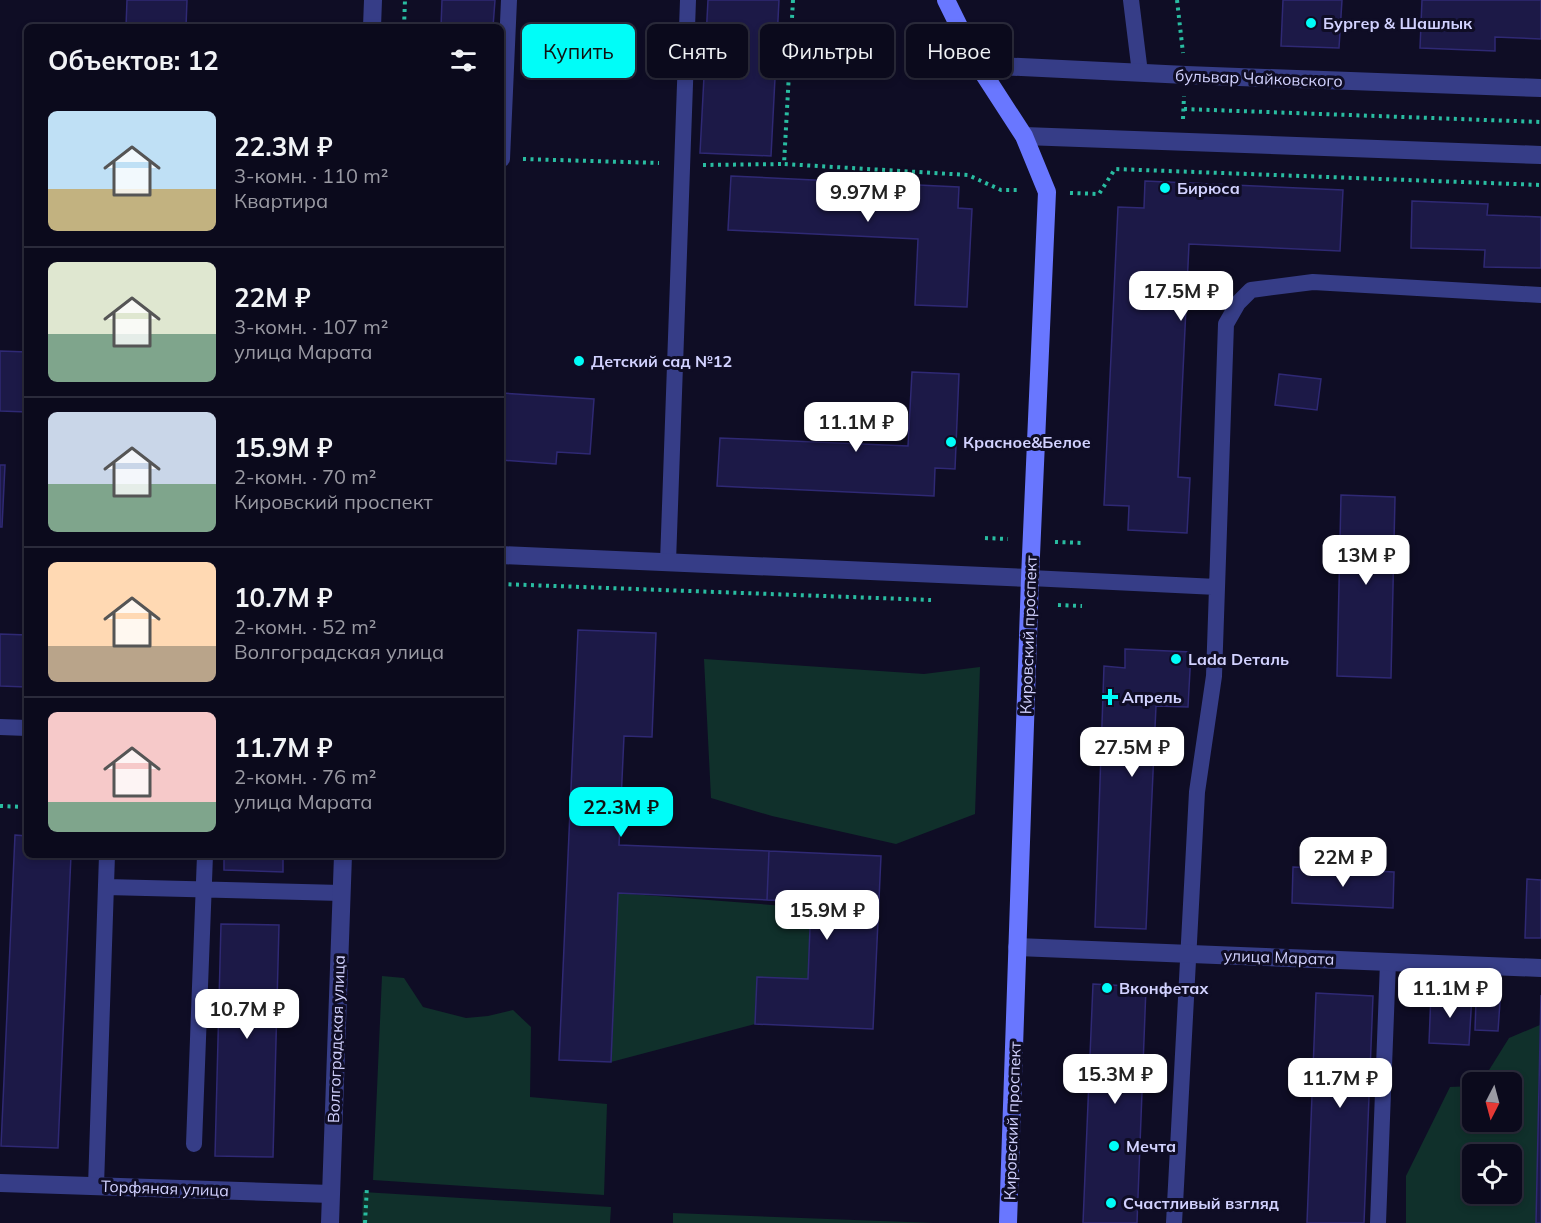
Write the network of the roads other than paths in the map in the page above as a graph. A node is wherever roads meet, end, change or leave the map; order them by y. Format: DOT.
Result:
graph roads {
  1 [pos="372,0"];
  2 [pos="509,0"];
  3 [pos="688,0"];
  4 [pos="946,0"];
  5 [pos="1131,0"];
  6 [pos="372,24"];
  7 [pos="958,24"];
  8 [pos="1012,67"];
  9 [pos="1140,73"];
  10 [pos="986,78"];
  11 [pos="1541,88"];
  12 [pos="504,99"];
  13 [pos="1024,136"];
  14 [pos="1541,154"];
  15 [pos="1541,295"];
  16 [pos="504,555"];
  17 [pos="668,562"];
  18 [pos="1030,578"];
  19 [pos="1217,587"];
  20 [pos="0,727"];
  21 [pos="24,728"];
  22 [pos="107,858"];
  23 [pos="205,858"];
  24 [pos="343,858"];
  25 [pos="106,887"];
  26 [pos="204,889"];
  27 [pos="341,893"];
  28 [pos="1017,947"];
  29 [pos="1187,954"];
  30 [pos="1388,962"];
  31 [pos="1541,968"];
  32 [pos="194,1144"];
  33 [pos="0,1183"];
  34 [pos="96,1186"];
  35 [pos="331,1194"];
  36 [pos="330,1223"];
  37 [pos="1008,1223"];
  38 [pos="1174,1223"];
  39 [pos="1378,1223"];
  1 -- 6 [label="street"];
  2 -- 12 [label="lane"];
  3 -- 17 [label="lane"];
  4 -- 7 [label="main road, Кировский проспект"];
  5 -- 9 [label="lane"];
  8 -- 9 [label="street, бульвар Чайковского"];
  9 -- 11 [label="street, бульвар Чайковского"];
  10 -- 13 [label="main road, Кировский проспект"];
  13 -- 14 [label="street"];
  13 -- 18 [label="main road, Кировский проспект"];
  15 -- 19 [label="lane"];
  16 -- 17 [label="street"];
  17 -- 18 [label="street"];
  18 -- 19 [label="lane"];
  18 -- 28 [label="main road, Кировский проспект"];
  19 -- 29 [label="lane"];
  20 -- 21 [label="lane"];
  22 -- 25 [label="lane"];
  23 -- 26 [label="lane"];
  24 -- 27 [label="street, Волгоградская улица"];
  25 -- 26 [label="lane"];
  25 -- 34 [label="lane"];
  26 -- 27 [label="lane"];
  26 -- 32 [label="lane"];
  27 -- 35 [label="street, Волгоградская улица"];
  28 -- 29 [label="street, улица Марата"];
  28 -- 37 [label="main road, Кировский проспект"];
  29 -- 30 [label="street, улица Марата"];
  29 -- 38 [label="lane"];
  30 -- 31 [label="street, улица Марата"];
  30 -- 39 [label="lane"];
  33 -- 34 [label="street, Торфяная улица"];
  34 -- 35 [label="street, Торфяная улица"];
  35 -- 36 [label="street, Волгоградская улица"];
}
